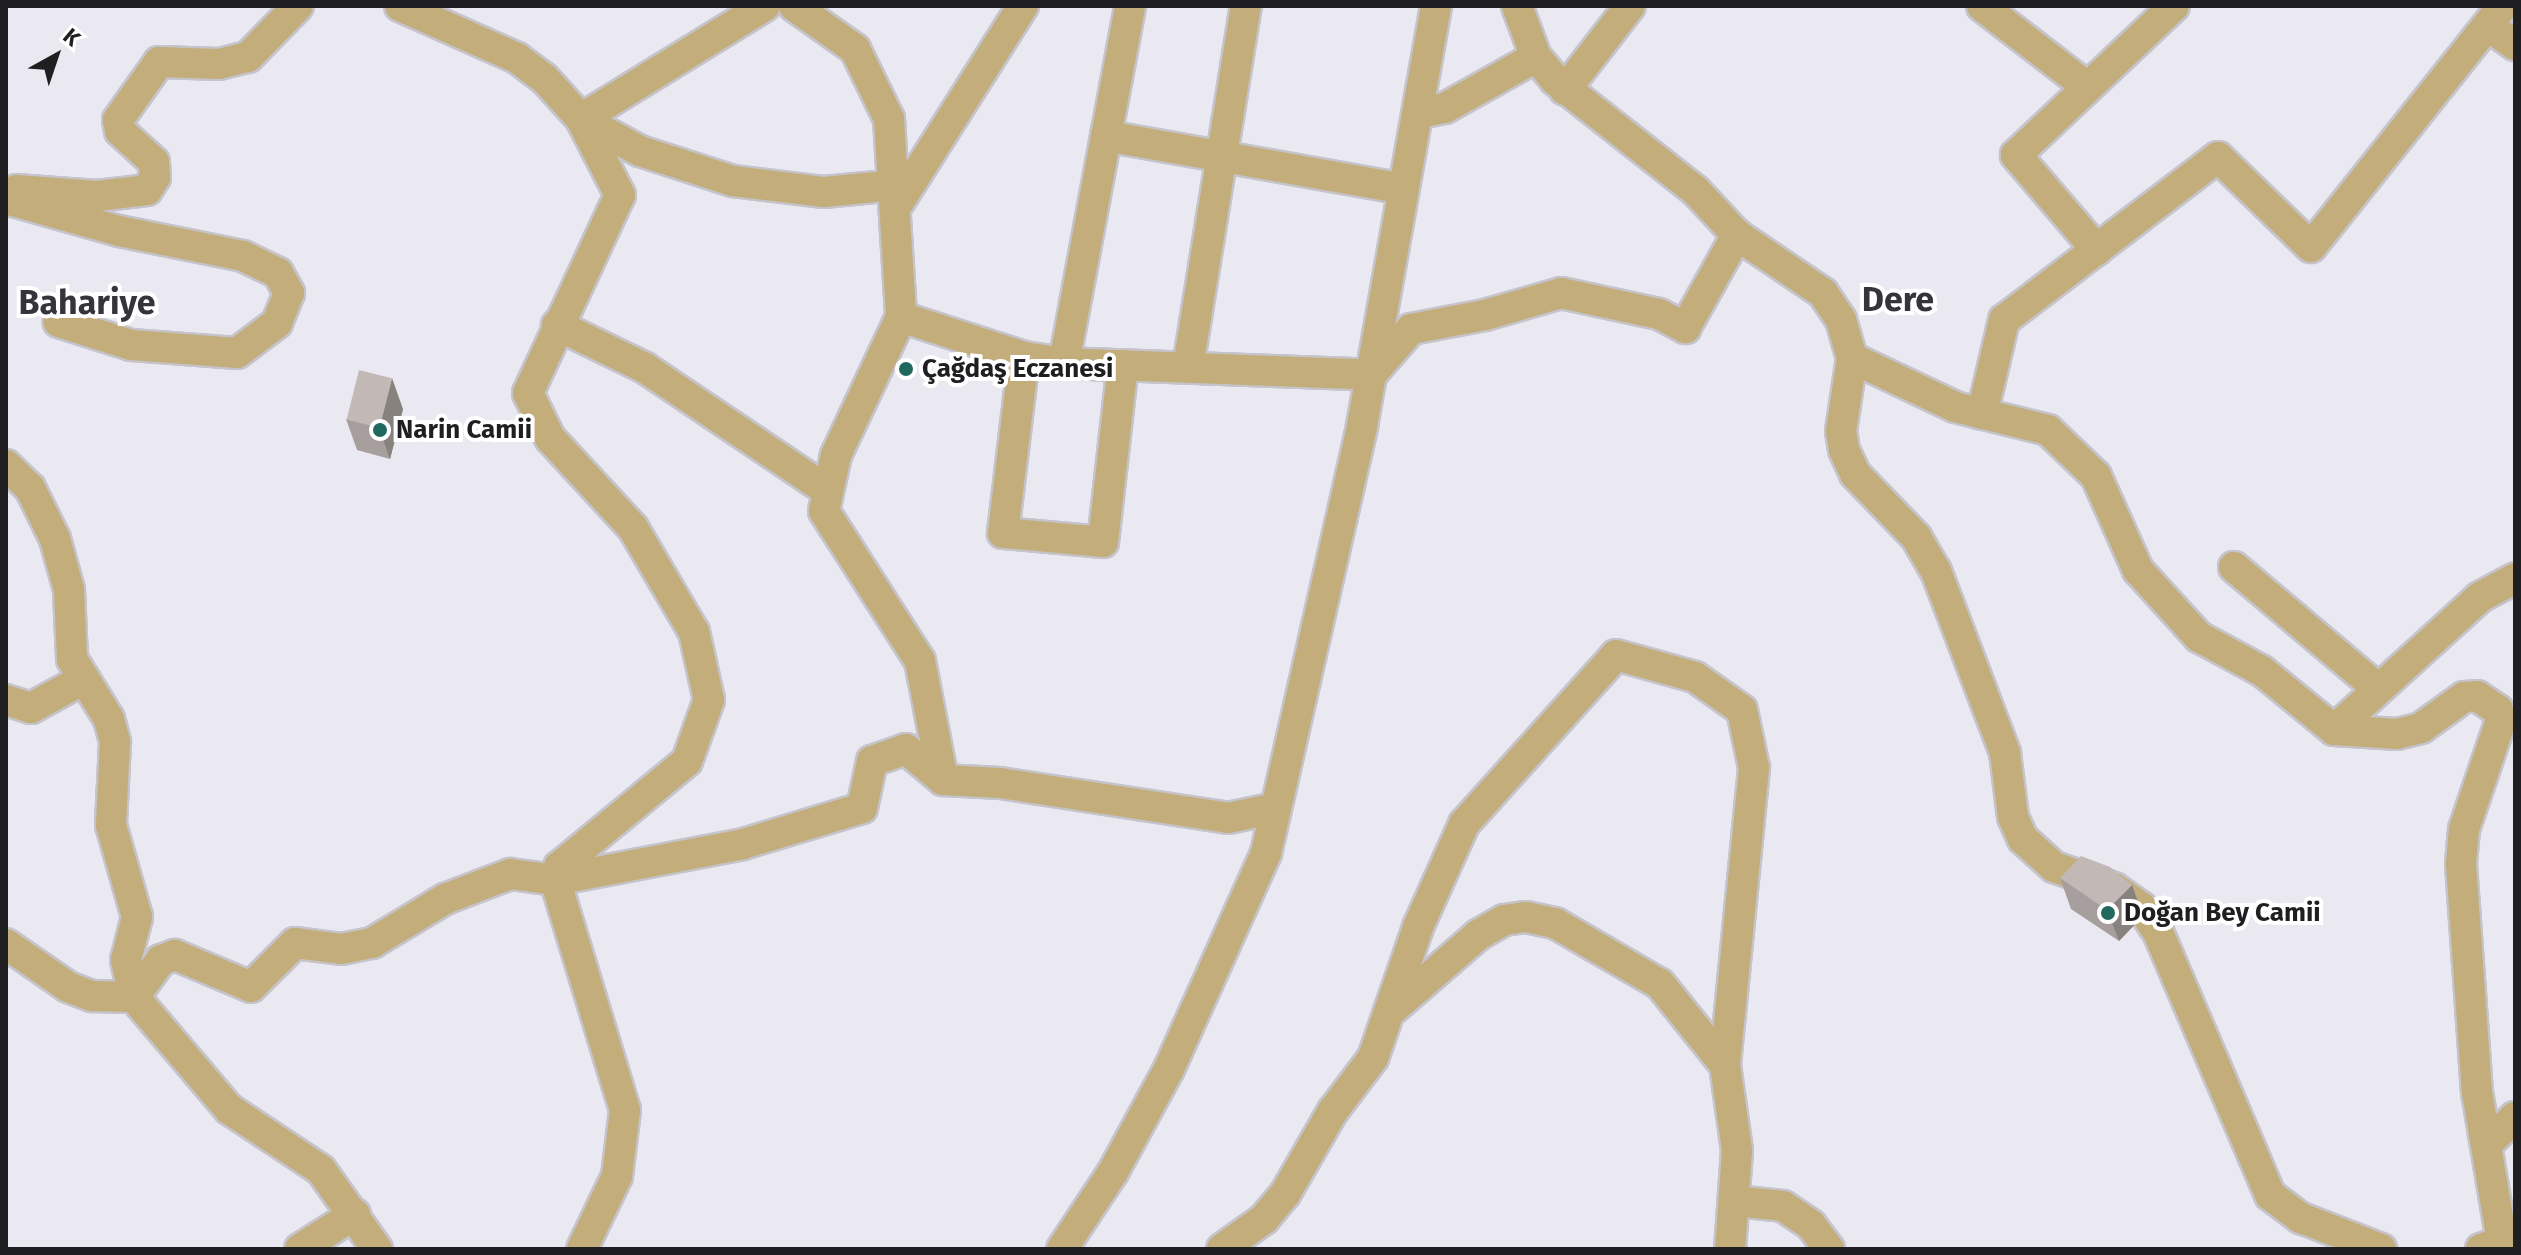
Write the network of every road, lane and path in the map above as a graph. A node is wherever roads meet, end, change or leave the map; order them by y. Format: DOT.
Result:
graph roads {
  1 [pos="298,6"];
  2 [pos="400,6"];
  3 [pos="765,6"];
  4 [pos="794,6"];
  5 [pos="1023,6"];
  6 [pos="1130,6"];
  7 [pos="1246,6"];
  8 [pos="1436,6"];
  9 [pos="1517,6"];
  10 [pos="1630,6"];
  11 [pos="1982,6"];
  12 [pos="2174,6"];
  13 [pos="2497,16"];
  14 [pos="2515,45"];
  15 [pos="1536,57"];
  16 [pos="2087,87"];
  17 [pos="1565,90"];
  18 [pos="1419,113"];
  19 [pos="581,119"];
  20 [pos="1106,136"];
  21 [pos="1221,154"];
  22 [pos="1403,189"];
  23 [pos="896,195"];
  24 [pos="6,198"];
  25 [pos="1737,235"];
  26 [pos="2097,250"];
  27 [pos="901,317"];
  28 [pos="59,322"];
  29 [pos="557,325"];
  30 [pos="1024,357"];
  31 [pos="1852,358"];
  32 [pos="1064,363"];
  33 [pos="1123,365"];
  34 [pos="1188,367"];
  35 [pos="1371,375"];
  36 [pos="1982,414"];
  37 [pos="6,465"];
  38 [pos="828,491"];
  39 [pos="2234,567"];
  40 [pos="2515,578"];
  41 [pos="82,680"];
  42 [pos="2377,688"];
  43 [pos="6,700"];
  44 [pos="2334,730"];
  45 [pos="943,780"];
  46 [pos="1276,808"];
  47 [pos="555,880"];
  48 [pos="6,944"];
  49 [pos="134,997"];
  50 [pos="1392,1010"];
  51 [pos="1725,1065"];
  52 [pos="2515,1117"];
  53 [pos="2487,1144"];
  54 [pos="1735,1201"];
  55 [pos="355,1214"];
  56 [pos="300,1249"];
  57 [pos="377,1249"];
  58 [pos="582,1249"];
  59 [pos="1062,1249"];
  60 [pos="1222,1249"];
  61 [pos="1730,1249"];
  62 [pos="1829,1249"];
  63 [pos="2381,1249"];
  64 [pos="2481,1249"];
  1 -- 24 [label="street"];
  2 -- 19 [label="street"];
  3 -- 19 [label="street"];
  4 -- 23 [label="street"];
  5 -- 23 [label="street"];
  6 -- 20 [label="street"];
  7 -- 21 [label="street"];
  8 -- 18 [label="street"];
  9 -- 15 [label="street"];
  10 -- 17 [label="street"];
  11 -- 16 [label="street"];
  12 -- 16 [label="street"];
  13 -- 14 [label="street"];
  13 -- 26 [label="street"];
  15 -- 17 [label="street"];
  15 -- 18 [label="street"];
  16 -- 26 [label="street"];
  17 -- 25 [label="street"];
  18 -- 22 [label="street"];
  19 -- 23 [label="street"];
  19 -- 29 [label="street"];
  20 -- 21 [label="street"];
  20 -- 32 [label="street"];
  21 -- 22 [label="street"];
  21 -- 34 [label="street"];
  22 -- 35 [label="street"];
  23 -- 27 [label="street"];
  24 -- 28 [label="street"];
  25 -- 31 [label="street"];
  25 -- 35 [label="street"];
  26 -- 36 [label="street"];
  27 -- 30 [label="street"];
  27 -- 38 [label="street"];
  29 -- 38 [label="street"];
  29 -- 47 [label="street"];
  30 -- 32 [label="street"];
  30 -- 33 [label="street"];
  31 -- 36 [label="street"];
  31 -- 63 [label="street"];
  32 -- 33 [label="street"];
  33 -- 34 [label="street"];
  34 -- 35 [label="street"];
  35 -- 46 [label="street"];
  36 -- 44 [label="street"];
  37 -- 41 [label="street"];
  38 -- 45 [label="street"];
  39 -- 42 [label="street"];
  40 -- 42 [label="street"];
  41 -- 43 [label="street"];
  41 -- 49 [label="street"];
  42 -- 44 [label="street"];
  44 -- 53 [label="street"];
  45 -- 46 [label="street"];
  45 -- 47 [label="street"];
  46 -- 59 [label="street"];
  47 -- 49 [label="street"];
  47 -- 58 [label="street"];
  48 -- 49 [label="street"];
  49 -- 55 [label="street"];
  50 -- 51 [label="street"];
  50 -- 51 [label="street"];
  50 -- 60 [label="street"];
  51 -- 54 [label="street"];
  52 -- 53 [label="street"];
  53 -- 64 [label="street"];
  54 -- 61 [label="street"];
  54 -- 62 [label="street"];
  55 -- 56 [label="street"];
  55 -- 57 [label="street"];
}
